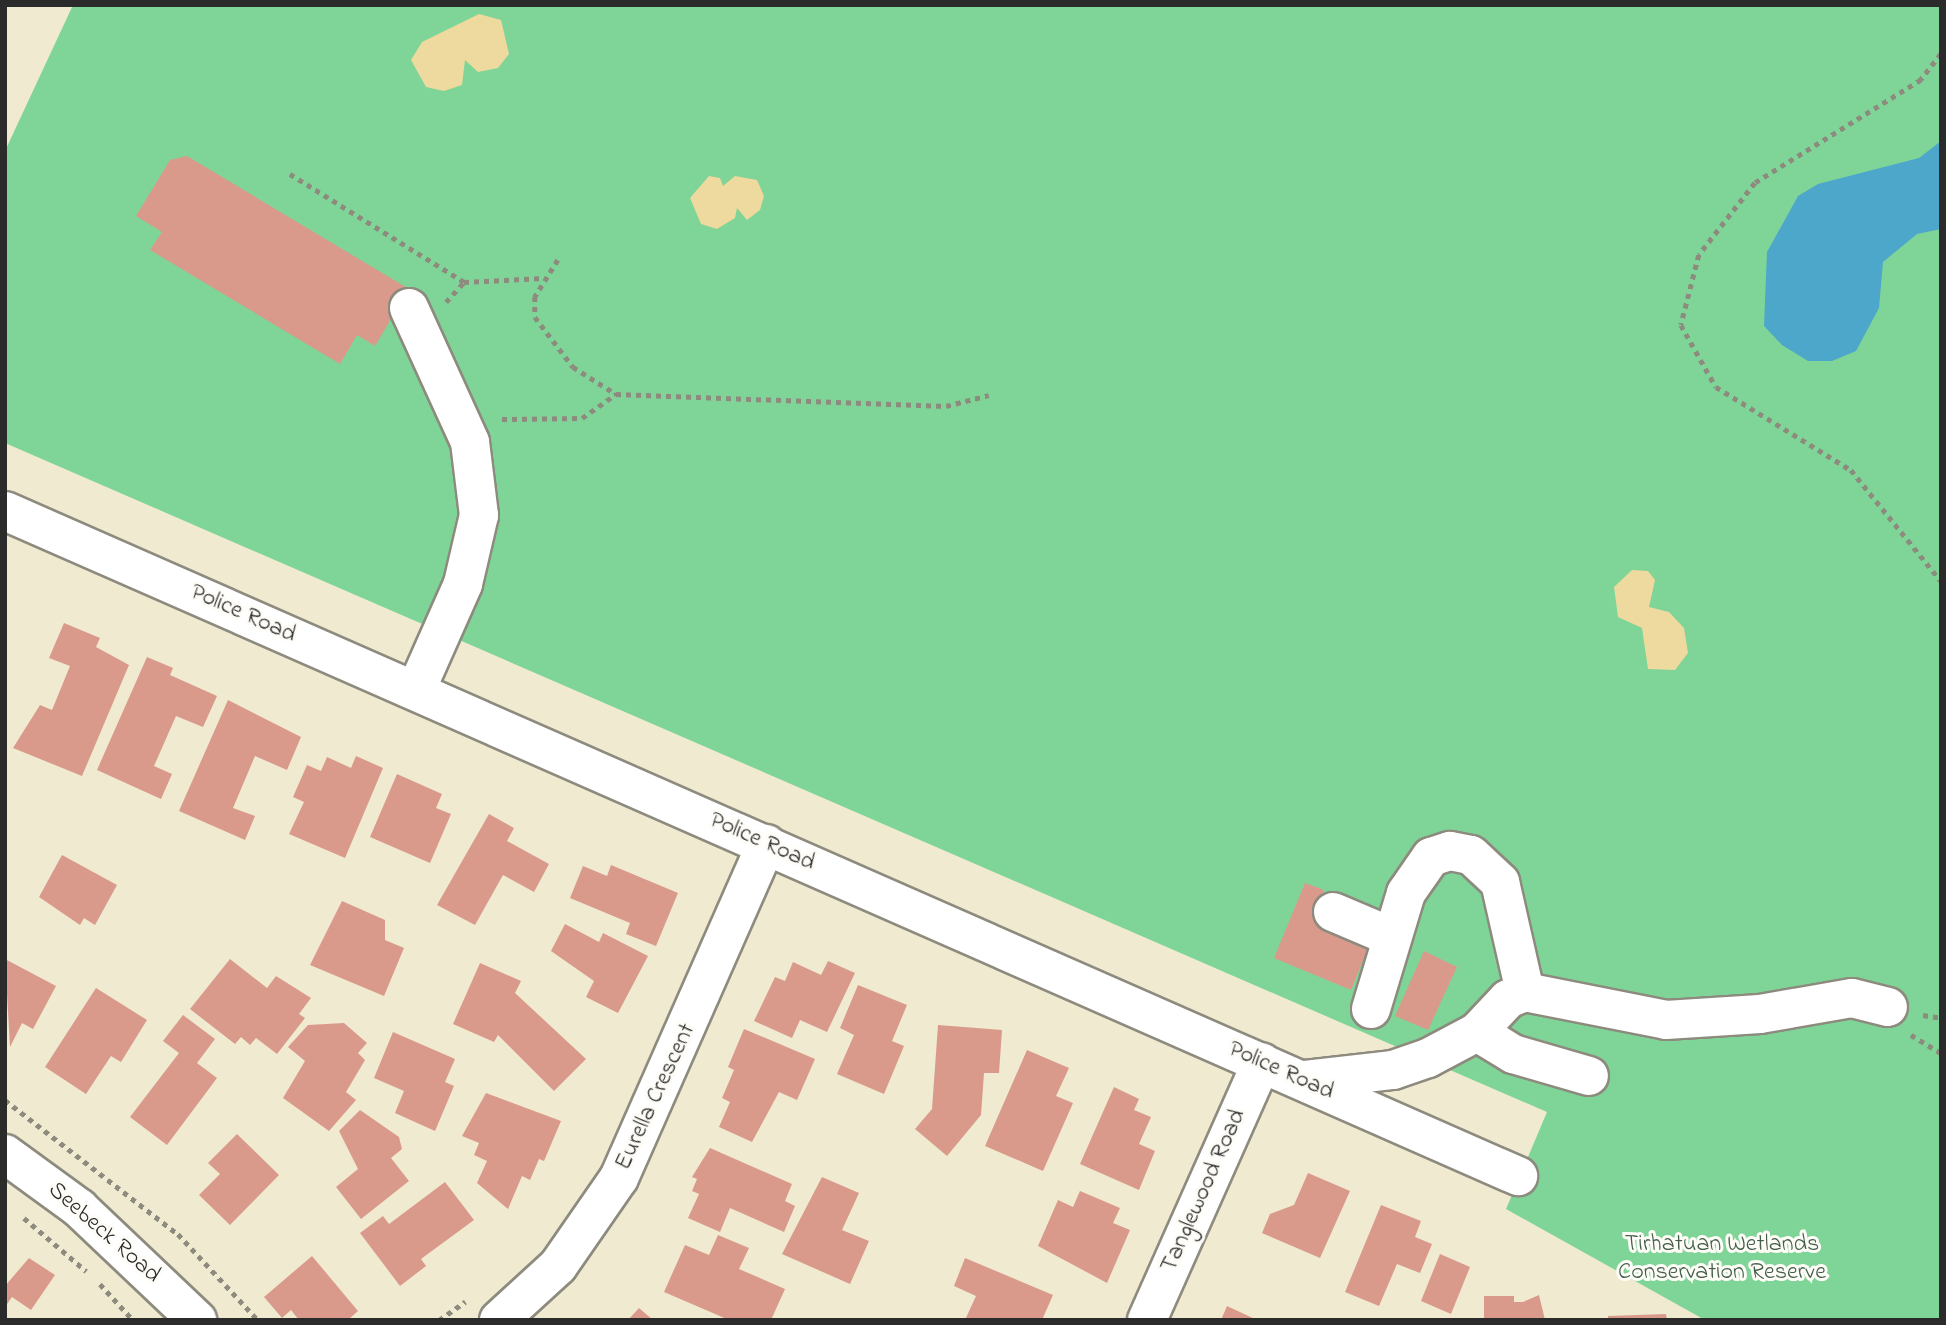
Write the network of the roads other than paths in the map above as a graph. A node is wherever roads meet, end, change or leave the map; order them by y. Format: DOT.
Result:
graph roads {
  1 [pos="415,320"];
  2 [pos="5,510"];
  3 [pos="416,690"];
  4 [pos="766,844"];
  5 [pos="1333,912"];
  6 [pos="1392,937"];
  7 [pos="1525,992"];
  8 [pos="1888,1007"];
  9 [pos="1371,1009"];
  10 [pos="1477,1032"];
  11 [pos="1262,1062"];
  12 [pos="1589,1076"];
  13 [pos="1303,1080"];
  14 [pos="5,1154"];
  15 [pos="1518,1176"];
  16 [pos="486,1308"];
  17 [pos="197,1320"];
  18 [pos="1147,1320"];
  1 -- 3 [label="street"];
  2 -- 3 [label="street, Police Road"];
  3 -- 4 [label="street, Police Road"];
  4 -- 11 [label="street, Police Road"];
  4 -- 16 [label="street, Eurella Crescent"];
  5 -- 6 [label="street"];
  6 -- 7 [label="street"];
  6 -- 9 [label="street"];
  7 -- 8 [label="street"];
  7 -- 10 [label="street"];
  10 -- 12 [label="street"];
  10 -- 13 [label="street"];
  11 -- 13 [label="street, Police Road"];
  11 -- 18 [label="street, Tanglewood Road"];
  13 -- 15 [label="street, Police Road"];
  14 -- 17 [label="street, Seebeck Road"];
}
